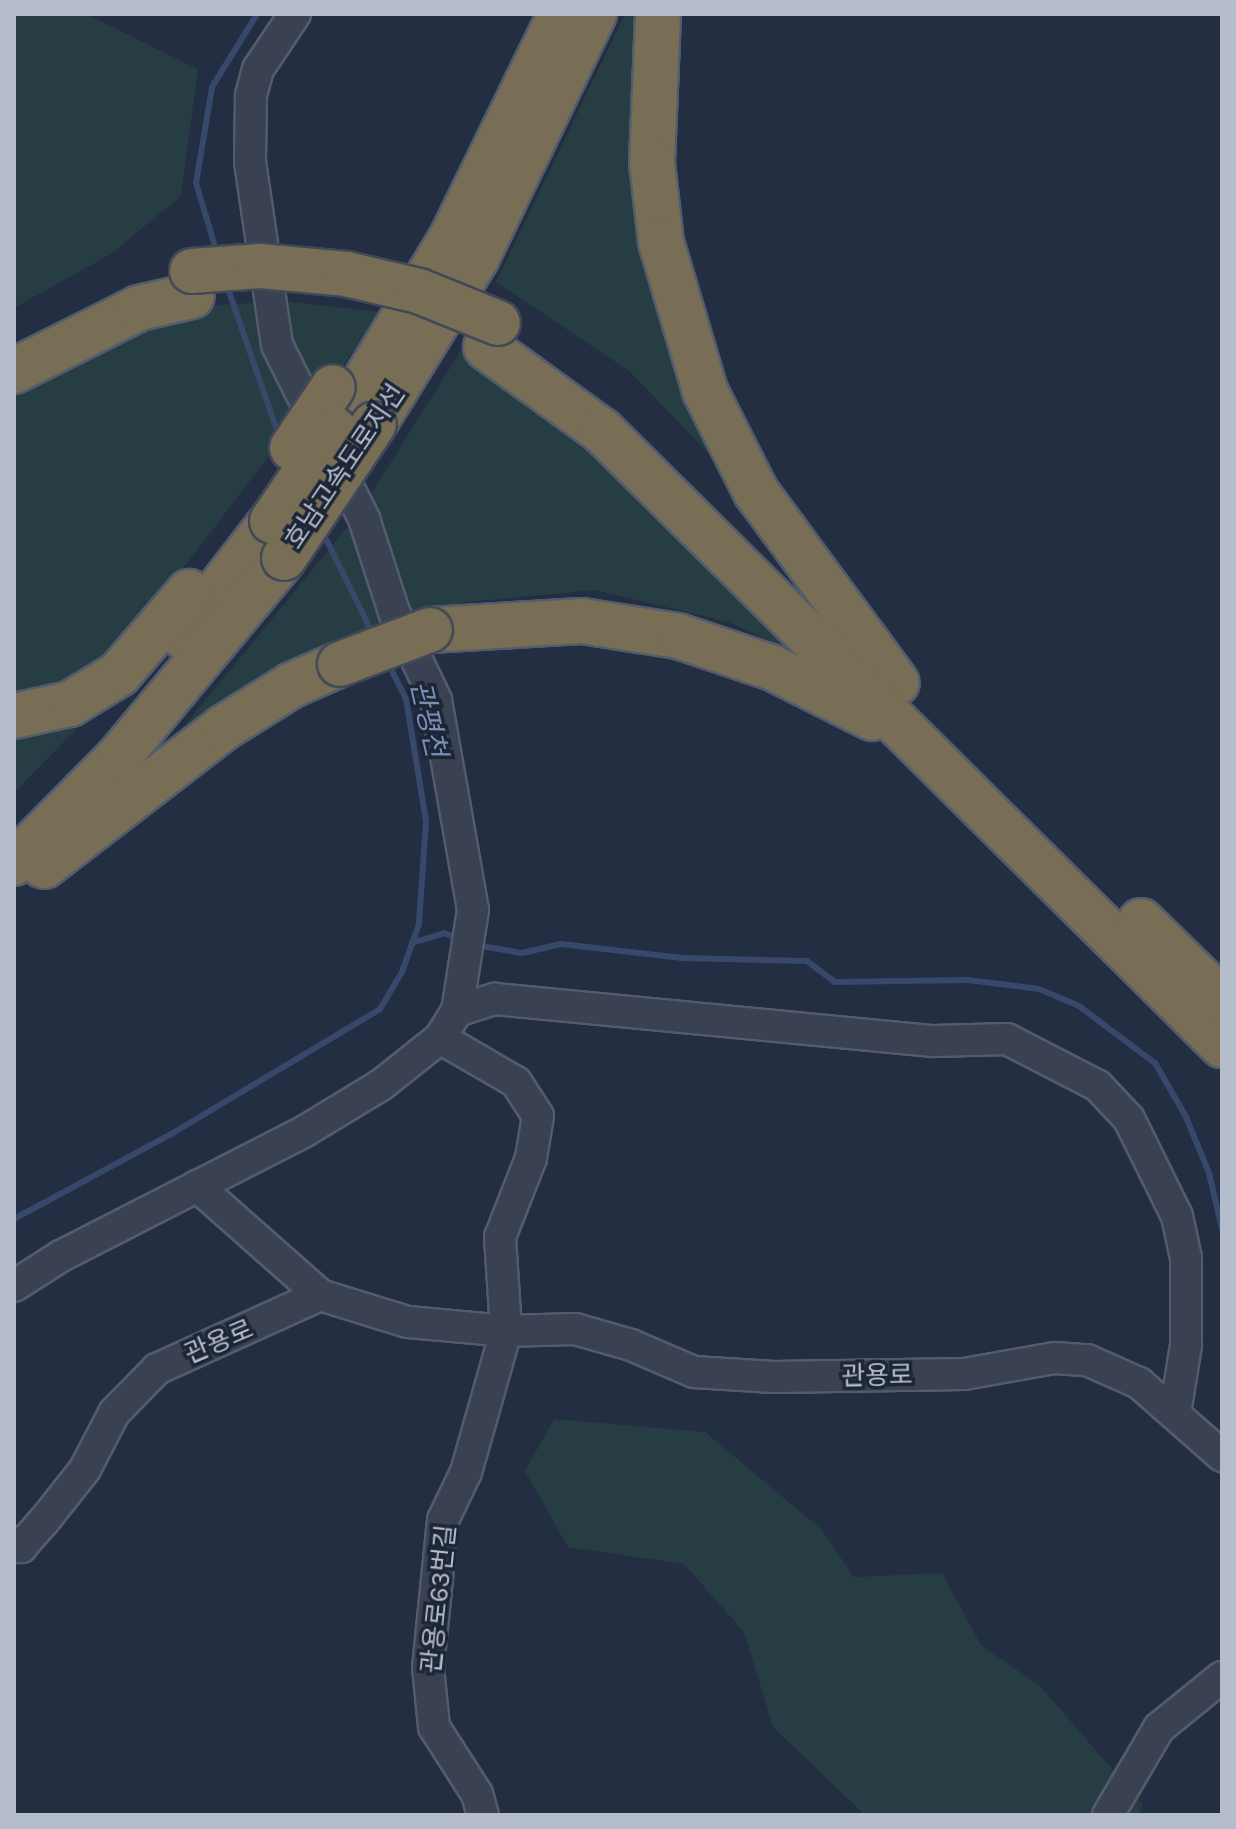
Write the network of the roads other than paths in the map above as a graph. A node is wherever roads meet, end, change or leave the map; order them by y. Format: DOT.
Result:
graph roads {
  1 [pos="295,14"];
  2 [pos="561,14"];
  3 [pos="594,14"];
  4 [pos="658,14"];
  5 [pos="192,284"];
  6 [pos="492,335"];
  7 [pos="14,339"];
  8 [pos="14,371"];
  9 [pos="353,405"];
  10 [pos="272,525"];
  11 [pos="897,683"];
  12 [pos="14,716"];
  13 [pos="943,767"];
  14 [pos="14,820"];
  15 [pos="14,863"];
  16 [pos="14,890"];
  17 [pos="1222,1000"];
  18 [pos="459,1003"];
  19 [pos="440,1038"];
  20 [pos="1222,1045"];
  21 [pos="197,1186"];
  22 [pos="14,1286"];
  23 [pos="320,1295"];
  24 [pos="506,1331"];
  25 [pos="1175,1414"];
  26 [pos="1222,1456"];
  27 [pos="16,1548"];
  28 [pos="1222,1677"];
  29 [pos="483,1815"];
  30 [pos="1108,1815"];
  1 -- 18 [label="street"];
  2 -- 9 [label="highway"];
  3 -- 9 [label="highway, 호남고속도로지선"];
  4 -- 11 [label="highway"];
  5 -- 6 [label="highway, bridge"];
  5 -- 7 [label="highway"];
  5 -- 8 [label="highway"];
  6 -- 11 [label="highway"];
  6 -- 13 [label="highway"];
  9 -- 10 [label="highway, bridge"];
  9 -- 10 [label="highway, 호남고속도로지선, bridge"];
  10 -- 12 [label="highway"];
  10 -- 14 [label="highway, 호남고속도로지선"];
  10 -- 15 [label="highway, 호남고속도로지선"];
  11 -- 17 [label="highway"];
  13 -- 16 [label="highway, bridge"];
  13 -- 20 [label="highway"];
  18 -- 19 [label="street"];
  18 -- 25 [label="street"];
  19 -- 21 [label="street"];
  19 -- 24 [label="street"];
  21 -- 22 [label="street"];
  21 -- 23 [label="street"];
  23 -- 24 [label="street, 관용로"];
  23 -- 27 [label="street, 관용로"];
  24 -- 25 [label="street, 관용로"];
  24 -- 29 [label="street, 관용로63번길"];
  25 -- 26 [label="street, 관용로"];
  28 -- 30 [label="street"];
}
